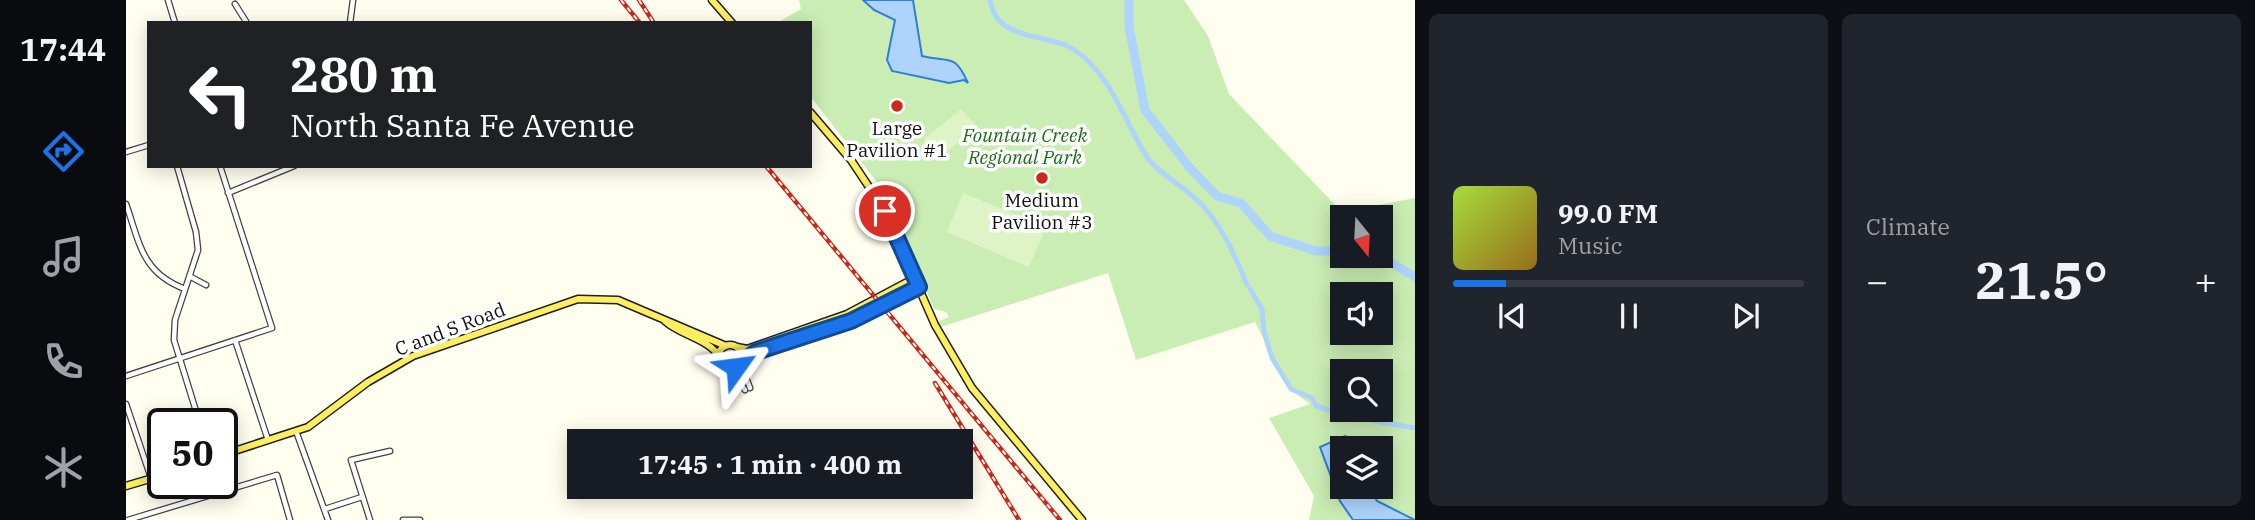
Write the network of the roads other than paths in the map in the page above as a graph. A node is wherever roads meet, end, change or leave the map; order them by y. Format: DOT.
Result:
graph roads {
  1 [pos="168,0"];
  2 [pos="353,0"];
  3 [pos="712,0"];
  4 [pos="235,4"];
  5 [pos="174,21"];
  6 [pos="246,21"];
  7 [pos="350,21"];
  8 [pos="730,21"];
  9 [pos="812,114"];
  10 [pos="147,146"];
  11 [pos="126,152"];
  12 [pos="178,168"];
  13 [pos="221,168"];
  14 [pos="289,168"];
  15 [pos="228,193"];
  16 [pos="126,204"];
  17 [pos="191,277"];
  18 [pos="915,278"];
  19 [pos="206,285"];
  20 [pos="919,287"];
  21 [pos="185,289"];
  22 [pos="664,319"];
  23 [pos="235,340"];
  24 [pos="726,346"];
  25 [pos="737,347"];
  26 [pos="718,358"];
  27 [pos="180,359"];
  28 [pos="741,362"];
  29 [pos="730,369"];
  30 [pos="126,376"];
  31 [pos="126,404"];
  32 [pos="195,408"];
  33 [pos="296,431"];
  34 [pos="268,440"];
  35 [pos="238,450"];
  36 [pos="390,451"];
  37 [pos="147,466"];
  38 [pos="147,479"];
  39 [pos="126,486"];
  40 [pos="362,498"];
  41 [pos="325,509"];
  42 [pos="128,520"];
  43 [pos="290,520"];
  44 [pos="328,520"];
  45 [pos="370,520"];
  46 [pos="403,520"];
  47 [pos="421,520"];
  48 [pos="1082,520"];
  1 -- 5 [label="street"];
  2 -- 7 [label="street"];
  3 -- 8 [label="main road"];
  4 -- 6 [label="street"];
  9 -- 18 [label="main road"];
  10 -- 11 [label="street"];
  12 -- 17 [label="street"];
  13 -- 15 [label="street"];
  14 -- 15 [label="street"];
  15 -- 23 [label="street"];
  16 -- 21 [label="street"];
  17 -- 19 [label="street"];
  17 -- 21 [label="street"];
  18 -- 20 [label="main road"];
  18 -- 25 [label="main road"];
  20 -- 28 [label="main road"];
  20 -- 48 [label="main road"];
  21 -- 27 [label="street"];
  22 -- 24 [label="main road, C and S Road"];
  22 -- 26 [label="main road, C and S Road"];
  22 -- 33 [label="main road, C and S Road"];
  23 -- 27 [label="street"];
  23 -- 34 [label="street"];
  24 -- 25 [label="main road"];
  24 -- 26 [label="main road"];
  25 -- 28 [label="main road"];
  26 -- 29 [label="main road"];
  27 -- 30 [label="street"];
  27 -- 32 [label="street"];
  28 -- 29 [label="main road"];
  28 -- 29 [label="street"];
  31 -- 37 [label="street"];
  33 -- 34 [label="main road, C and S Road"];
  33 -- 41 [label="street"];
  34 -- 35 [label="main road, C and S Road"];
  36 -- 40 [label="street"];
  38 -- 39 [label="main road"];
  40 -- 41 [label="street"];
  40 -- 45 [label="street"];
  41 -- 44 [label="street"];
  42 -- 43 [label="street"];
  46 -- 47 [label="street"];
}
